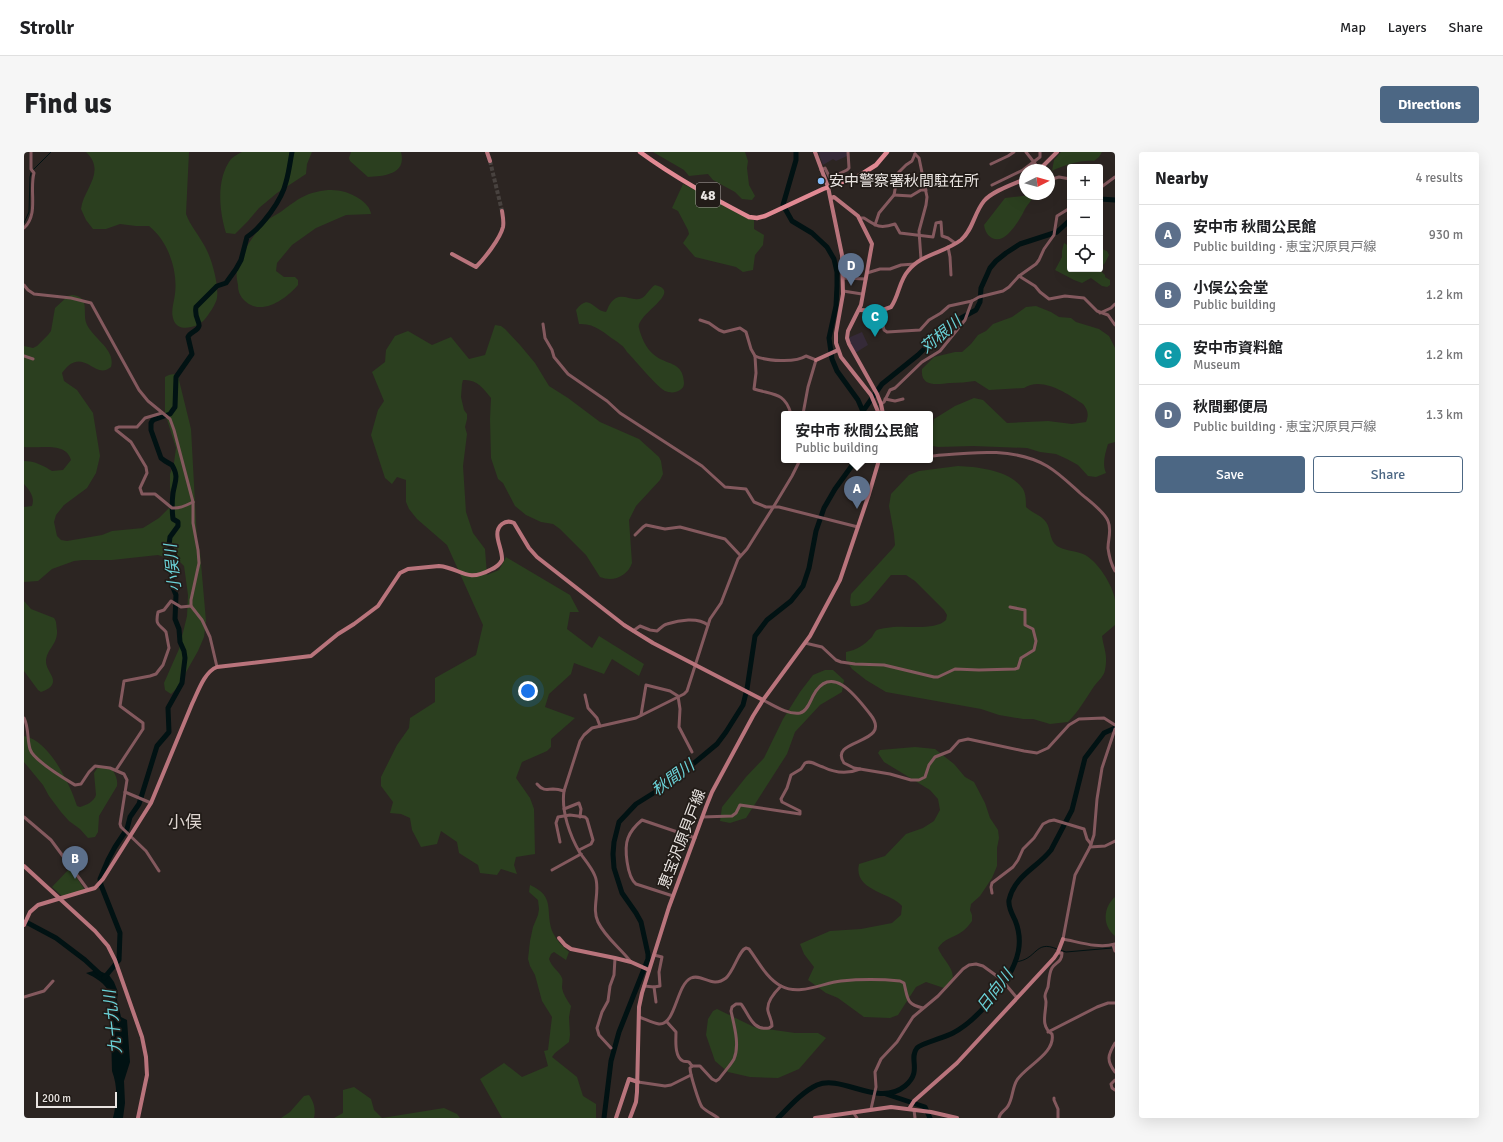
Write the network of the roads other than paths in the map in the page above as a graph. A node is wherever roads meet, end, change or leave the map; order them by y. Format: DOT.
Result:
graph roads {
  1 [pos="31,152"];
  2 [pos="487,152"];
  3 [pos="640,152"];
  4 [pos="815,152"];
  5 [pos="848,152"];
  6 [pos="888,152"];
  7 [pos="1014,152"];
  8 [pos="1026,152"];
  9 [pos="1040,152"];
  10 [pos="1057,152"];
  11 [pos="915,153"];
  12 [pos="490,161"];
  13 [pos="1034,162"];
  14 [pos="991,164"];
  15 [pos="1045,164"];
  16 [pos="821,170"];
  17 [pos="1115,177"];
  18 [pos="1055,178"];
  19 [pos="1067,178"];
  20 [pos="1019,182"];
  21 [pos="992,185"];
  22 [pos="1103,186"];
  23 [pos="828,187"];
  24 [pos="926,190"];
  25 [pos="894,195"];
  26 [pos="831,198"];
  27 [pos="1067,210"];
  28 [pos="502,211"];
  29 [pos="860,218"];
  30 [pos="875,225"];
  31 [pos="24,228"];
  32 [pos="919,236"];
  33 [pos="955,244"];
  34 [pos="948,247"];
  35 [pos="452,254"];
  36 [pos="921,259"];
  37 [pos="915,264"];
  38 [pos="867,273"];
  39 [pos="951,275"];
  40 [pos="1019,276"];
  41 [pos="843,278"];
  42 [pos="866,279"];
  43 [pos="24,285"];
  44 [pos="843,291"];
  45 [pos="862,294"];
  46 [pos="972,301"];
  47 [pos="1115,304"];
  48 [pos="859,310"];
  49 [pos="880,311"];
  50 [pos="1100,312"];
  51 [pos="700,320"];
  52 [pos="543,324"];
  53 [pos="1115,325"];
  54 [pos="836,351"];
  55 [pos="24,356"];
  56 [pos="755,356"];
  57 [pos="32,359"];
  58 [pos="816,360"];
  59 [pos="885,399"];
  60 [pos="903,399"];
  61 [pos="881,404"];
  62 [pos="790,411"];
  63 [pos="804,411"];
  64 [pos="878,411"];
  65 [pos="882,411"];
  66 [pos="162,413"];
  67 [pos="933,456"];
  68 [pos="798,463"];
  69 [pos="878,463"];
  70 [pos="194,502"];
  71 [pos="774,506"];
  72 [pos="858,527"];
  73 [pos="635,535"];
  74 [pos="740,555"];
  75 [pos="1115,572"];
  76 [pos="191,606"];
  77 [pos="1010,607"];
  78 [pos="708,626"];
  79 [pos="633,631"];
  80 [pos="805,643"];
  81 [pos="696,665"];
  82 [pos="217,666"];
  83 [pos="585,695"];
  84 [pos="678,696"];
  85 [pos="763,700"];
  86 [pos="641,715"];
  87 [pos="24,718"];
  88 [pos="1115,724"];
  89 [pos="600,726"];
  90 [pos="1114,732"];
  91 [pos="692,752"];
  92 [pos="860,769"];
  93 [pos="116,770"];
  94 [pos="537,784"];
  95 [pos="564,791"];
  96 [pos="125,792"];
  97 [pos="151,803"];
  98 [pos="564,809"];
  99 [pos="566,816"];
  100 [pos="24,817"];
  101 [pos="580,817"];
  102 [pos="702,817"];
  103 [pos="130,834"];
  104 [pos="695,838"];
  105 [pos="1115,841"];
  106 [pos="560,842"];
  107 [pos="1091,845"];
  108 [pos="580,852"];
  109 [pos="24,866"];
  110 [pos="552,870"];
  111 [pos="159,871"];
  112 [pos="88,890"];
  113 [pos="992,893"];
  114 [pos="673,896"];
  115 [pos="60,899"];
  116 [pos="24,925"];
  117 [pos="559,938"];
  118 [pos="1063,939"];
  119 [pos="1114,944"];
  120 [pos="1115,951"];
  121 [pos="1059,952"];
  122 [pos="654,955"];
  123 [pos="615,958"];
  124 [pos="631,962"];
  125 [pos="648,969"];
  126 [pos="53,981"];
  127 [pos="644,986"];
  128 [pos="781,986"];
  129 [pos="654,987"];
  130 [pos="24,997"];
  131 [pos="1017,998"];
  132 [pos="656,1002"];
  133 [pos="1115,1003"];
  134 [pos="923,1008"];
  135 [pos="639,1017"];
  136 [pos="667,1022"];
  137 [pos="1048,1032"];
  138 [pos="1115,1043"];
  139 [pos="611,1048"];
  140 [pos="692,1066"];
  141 [pos="1115,1072"];
  142 [pos="691,1075"];
  143 [pos="1115,1080"];
  144 [pos="638,1082"];
  145 [pos="1115,1090"];
  146 [pos="1054,1098"];
  147 [pos="871,1109"];
  148 [pos="909,1109"];
  149 [pos="914,1110"];
  150 [pos="852,1112"];
  151 [pos="138,1118"];
  152 [pos="616,1118"];
  153 [pos="630,1118"];
  154 [pos="718,1118"];
  155 [pos="814,1118"];
  156 [pos="856,1118"];
  157 [pos="914,1118"];
  158 [pos="956,1118"];
  159 [pos="999,1118"];
  160 [pos="1058,1118"];
  1 -- 31 [label="street"];
  2 -- 12 [label="street"];
  3 -- 23 [label="main road, 48"];
  4 -- 16 [label="street"];
  5 -- 16 [label="street"];
  6 -- 23 [label="main road, 48"];
  7 -- 14 [label="street"];
  8 -- 13 [label="street"];
  9 -- 13 [label="street"];
  10 -- 15 [label="street"];
  11 -- 24 [label="street"];
  11 -- 25 [label="street"];
  13 -- 21 [label="street"];
  16 -- 23 [label="street"];
  17 -- 22 [label="street"];
  18 -- 19 [label="street"];
  20 -- 33 [label="street"];
  23 -- 26 [label="street"];
  24 -- 25 [label="street"];
  24 -- 32 [label="street"];
  25 -- 30 [label="street"];
  26 -- 29 [label="street"];
  26 -- 41 [label="street"];
  27 -- 40 [label="street"];
  28 -- 35 [label="street"];
  29 -- 30 [label="street"];
  29 -- 38 [label="street"];
  30 -- 32 [label="street"];
  32 -- 33 [label="street"];
  32 -- 36 [label="street"];
  33 -- 34 [label="street"];
  34 -- 36 [label="street"];
  34 -- 39 [label="street"];
  36 -- 37 [label="street"];
  37 -- 38 [label="street"];
  37 -- 49 [label="street"];
  38 -- 42 [label="street"];
  40 -- 46 [label="street"];
  40 -- 50 [label="street"];
  41 -- 42 [label="street"];
  41 -- 44 [label="street"];
  42 -- 45 [label="street"];
  43 -- 66 [label="street"];
  44 -- 45 [label="street"];
  44 -- 54 [label="street"];
  45 -- 48 [label="street"];
  46 -- 49 [label="street"];
  46 -- 59 [label="street"];
  47 -- 50 [label="street"];
  48 -- 49 [label="street"];
  48 -- 61 [label="street"];
  50 -- 53 [label="street"];
  51 -- 56 [label="street"];
  52 -- 71 [label="street"];
  54 -- 58 [label="street"];
  54 -- 64 [label="street"];
  55 -- 57 [label="street"];
  56 -- 58 [label="street"];
  56 -- 62 [label="street"];
  58 -- 63 [label="street"];
  59 -- 60 [label="street"];
  59 -- 61 [label="street"];
  61 -- 65 [label="street"];
  66 -- 70 [label="street"];
  66 -- 70 [label="street"];
  67 -- 75 [label="street"];
  68 -- 71 [label="street"];
  69 -- 72 [label="street, 恵宝沢原貝戸線"];
  70 -- 76 [label="street"];
  71 -- 72 [label="street"];
  71 -- 74 [label="street"];
  72 -- 80 [label="street, 恵宝沢原貝戸線"];
  73 -- 74 [label="street"];
  74 -- 78 [label="street"];
  76 -- 82 [label="street"];
  76 -- 93 [label="street"];
  77 -- 80 [label="street"];
  78 -- 79 [label="street"];
  78 -- 81 [label="street"];
  79 -- 81 [label="street"];
  79 -- 82 [label="street"];
  80 -- 85 [label="street, 恵宝沢原貝戸線"];
  81 -- 84 [label="street"];
  81 -- 85 [label="street"];
  82 -- 97 [label="street"];
  83 -- 89 [label="street"];
  84 -- 86 [label="street"];
  84 -- 86 [label="street"];
  84 -- 91 [label="street"];
  85 -- 92 [label="street"];
  85 -- 102 [label="street, 恵宝沢原貝戸線"];
  86 -- 89 [label="street"];
  87 -- 93 [label="street"];
  88 -- 92 [label="street"];
  89 -- 95 [label="street"];
  90 -- 107 [label="street"];
  92 -- 102 [label="street"];
  93 -- 96 [label="street"];
  94 -- 95 [label="street"];
  95 -- 98 [label="street"];
  96 -- 97 [label="street"];
  96 -- 103 [label="street"];
  97 -- 103 [label="street"];
  98 -- 99 [label="street"];
  98 -- 101 [label="street"];
  99 -- 101 [label="street"];
  99 -- 106 [label="street"];
  99 -- 108 [label="street"];
  100 -- 112 [label="street"];
  101 -- 108 [label="street"];
  102 -- 104 [label="street, 恵宝沢原貝戸線"];
  103 -- 111 [label="street"];
  103 -- 112 [label="street"];
  104 -- 114 [label="street, 恵宝沢原貝戸線"];
  104 -- 114 [label="street"];
  105 -- 107 [label="street"];
  107 -- 113 [label="street"];
  107 -- 118 [label="street"];
  108 -- 110 [label="street"];
  108 -- 124 [label="street"];
  109 -- 115 [label="street"];
  112 -- 115 [label="street"];
  114 -- 122 [label="street, 恵宝沢原貝戸線"];
  115 -- 116 [label="street"];
  115 -- 151 [label="street"];
  117 -- 123 [label="street"];
  118 -- 119 [label="street"];
  118 -- 121 [label="street"];
  119 -- 120 [label="street"];
  121 -- 131 [label="street"];
  121 -- 137 [label="street"];
  122 -- 125 [label="street, 恵宝沢原貝戸線"];
  122 -- 129 [label="street"];
  123 -- 124 [label="street"];
  123 -- 139 [label="street"];
  124 -- 125 [label="street"];
  125 -- 127 [label="street, 恵宝沢原貝戸線"];
  126 -- 130 [label="street"];
  127 -- 129 [label="street"];
  127 -- 135 [label="street, 恵宝沢原貝戸線"];
  128 -- 134 [label="street"];
  128 -- 136 [label="street"];
  128 -- 140 [label="street"];
  129 -- 132 [label="street"];
  131 -- 134 [label="street"];
  131 -- 148 [label="street"];
  133 -- 137 [label="street"];
  134 -- 147 [label="street"];
  135 -- 136 [label="street"];
  135 -- 144 [label="street, 恵宝沢原貝戸線"];
  136 -- 140 [label="street"];
  137 -- 159 [label="street"];
  138 -- 141 [label="street"];
  140 -- 142 [label="street"];
  142 -- 144 [label="street"];
  142 -- 154 [label="street"];
  143 -- 145 [label="street"];
  144 -- 152 [label="street"];
  144 -- 153 [label="street, 恵宝沢原貝戸線"];
  146 -- 160 [label="street"];
  147 -- 148 [label="street"];
  147 -- 150 [label="street"];
  148 -- 149 [label="street"];
  149 -- 157 [label="street"];
  149 -- 158 [label="street"];
  150 -- 155 [label="street"];
  150 -- 156 [label="street"];
}
